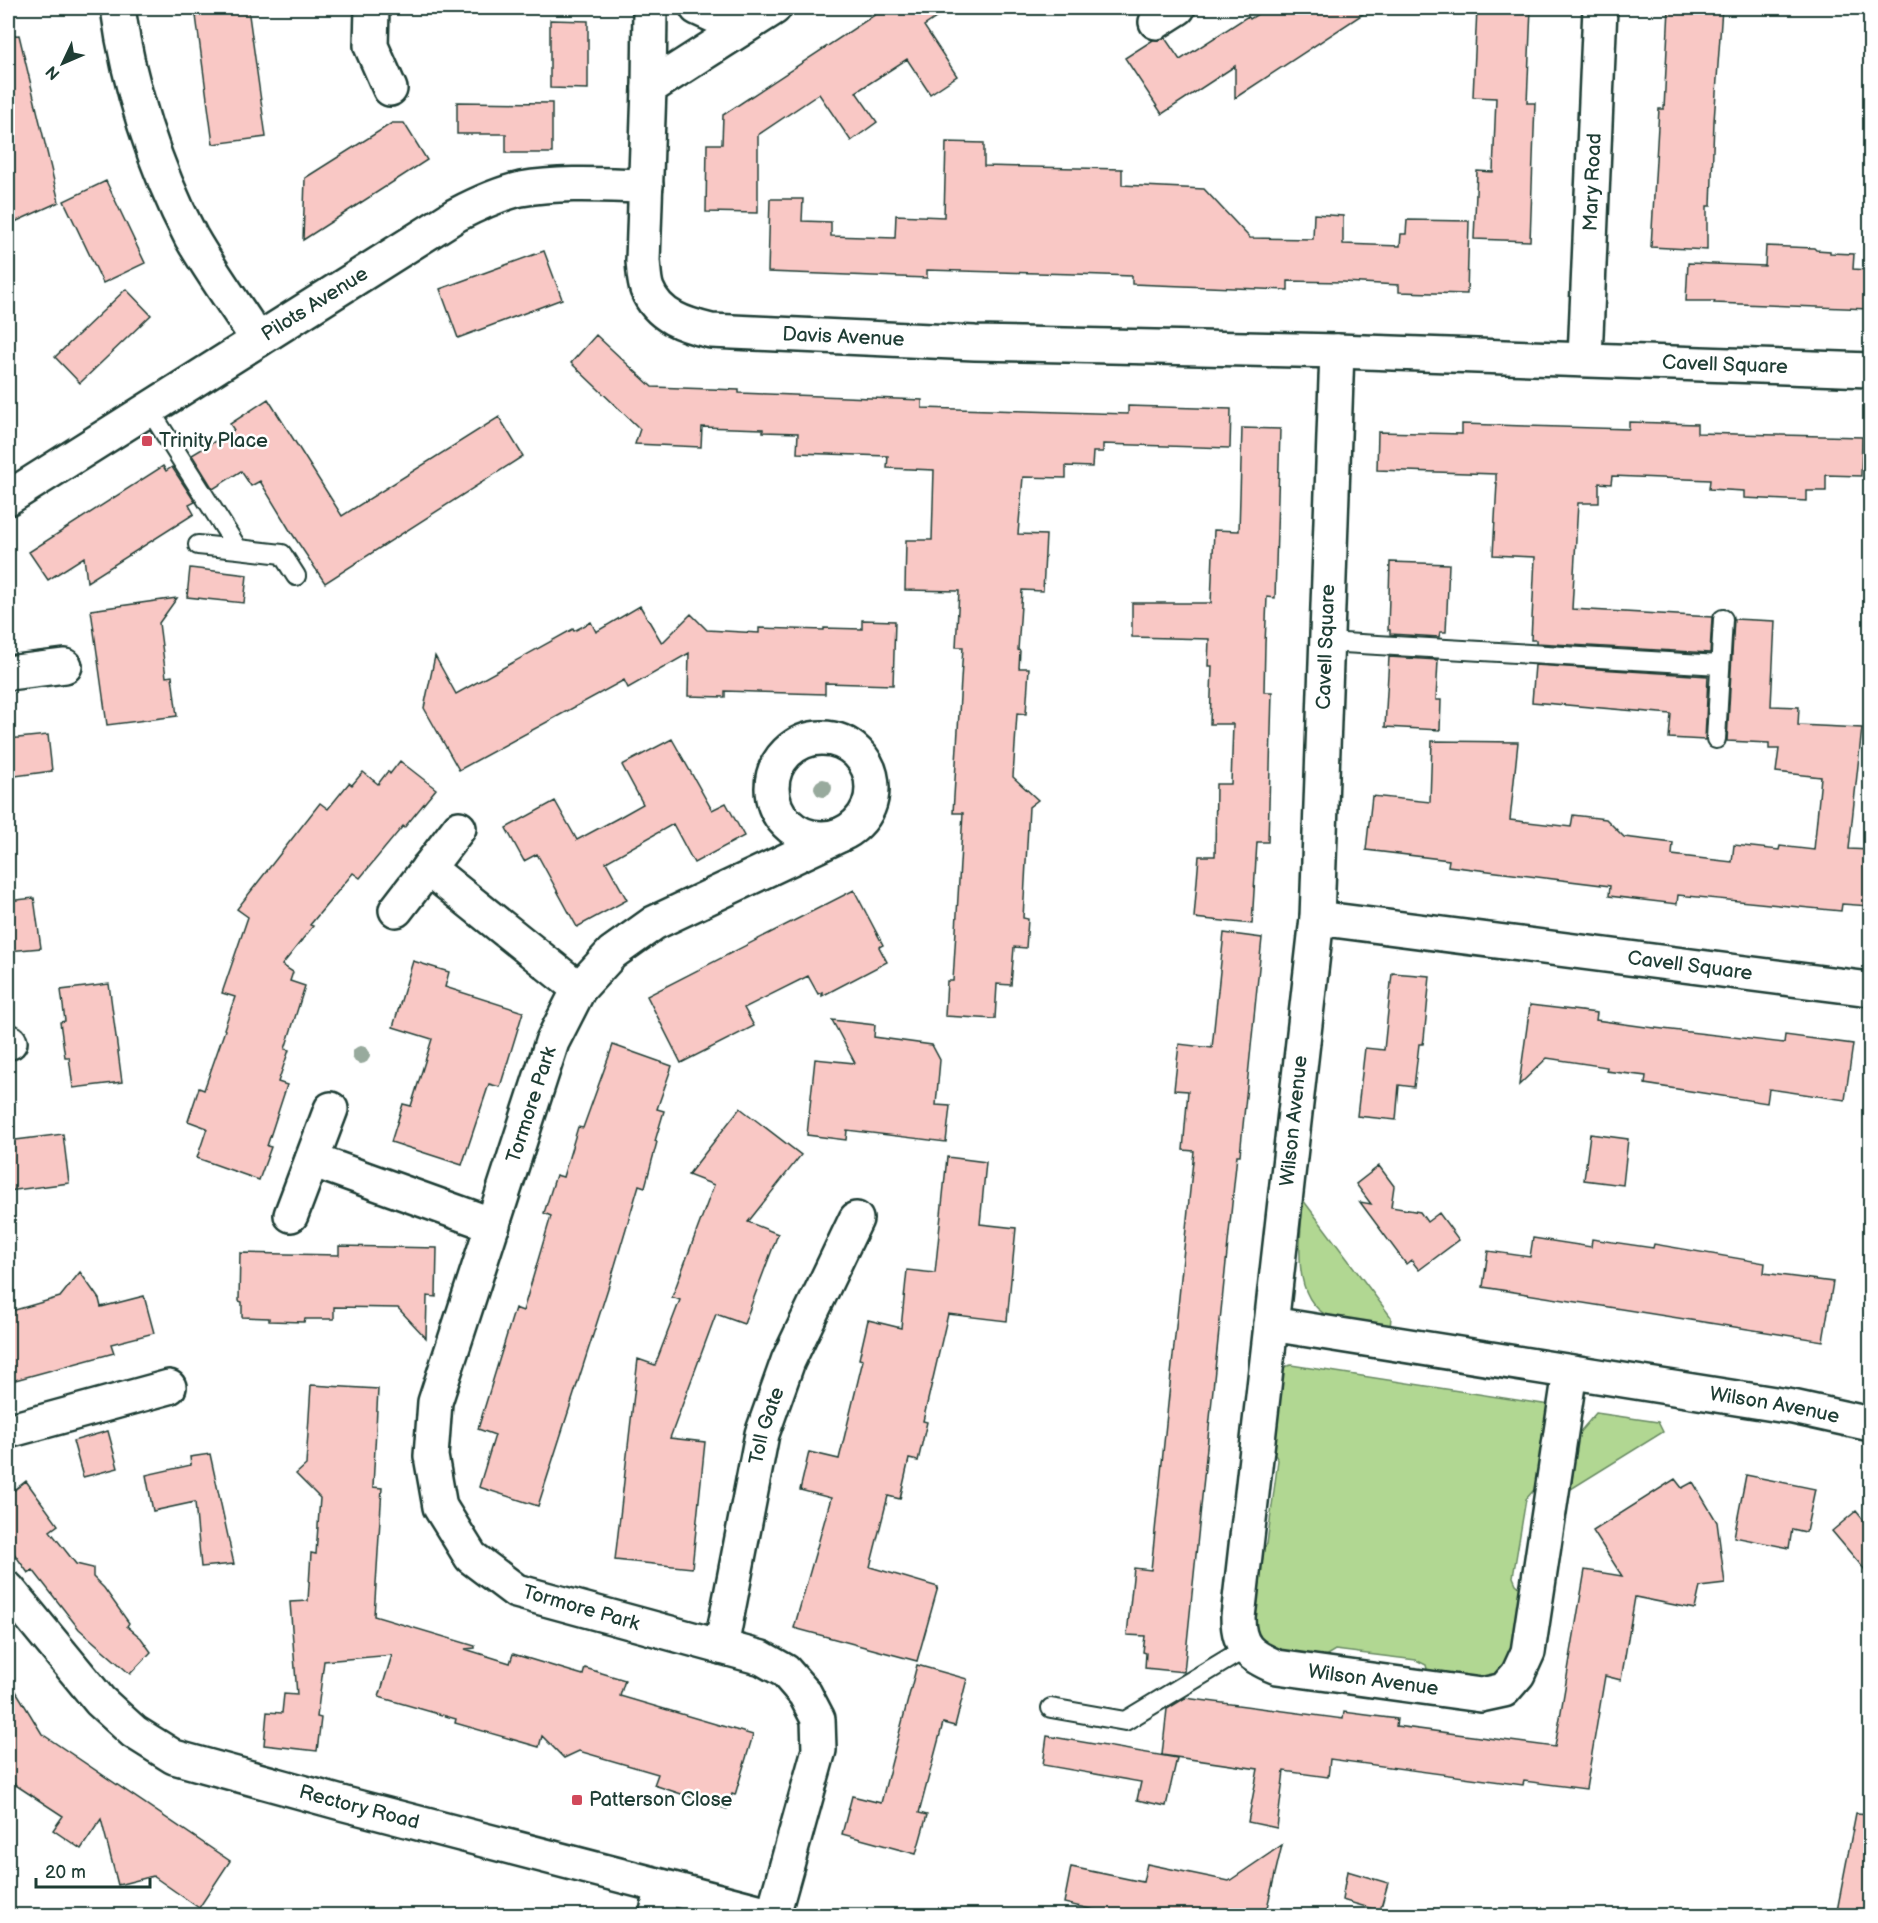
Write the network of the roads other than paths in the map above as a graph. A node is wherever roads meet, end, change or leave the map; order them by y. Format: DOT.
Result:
graph roads {
  1 [pos="118,8"];
  2 [pos="372,8"];
  3 [pos="650,8"];
  4 [pos="697,8"];
  5 [pos="774,8"];
  6 [pos="1600,8"];
  7 [pos="741,28"];
  8 [pos="649,88"];
  9 [pos="390,89"];
  10 [pos="646,186"];
  11 [pos="258,340"];
  12 [pos="1337,351"];
  13 [pos="1585,358"];
  14 [pos="1870,369"];
  15 [pos="149,409"];
  16 [pos="8,498"];
  17 [pos="198,545"];
  18 [pos="238,549"];
  19 [pos="296,576"];
  20 [pos="1723,619"];
  21 [pos="1326,642"];
  22 [pos="1720,665"];
  23 [pos="65,666"];
  24 [pos="8,673"];
  25 [pos="1716,739"];
  26 [pos="779,813"];
  27 [pos="459,828"];
  28 [pos="840,836"];
  29 [pos="428,868"];
  30 [pos="765,871"];
  31 [pos="396,910"];
  32 [pos="1317,918"];
  33 [pos="579,989"];
  34 [pos="1870,989"];
  35 [pos="331,1109"];
  36 [pos="312,1161"];
  37 [pos="291,1215"];
  38 [pos="856,1219"];
  39 [pos="493,1225"];
  40 [pos="1271,1324"];
  41 [pos="1570,1371"];
  42 [pos="169,1387"];
  43 [pos="1870,1424"];
  44 [pos="8,1431"];
  45 [pos="8,1589"];
  46 [pos="721,1647"];
  47 [pos="1246,1648"];
  48 [pos="1051,1708"];
  49 [pos="660,1901"];
  50 [pos="775,1915"];
  1 -- 11 [label="street"];
  2 -- 9 [label="street"];
  3 -- 8 [label="street, Davis Avenue"];
  4 -- 7 [label="street"];
  5 -- 7 [label="street"];
  6 -- 13 [label="street, Mary Road"];
  7 -- 8 [label="street"];
  8 -- 10 [label="street, Davis Avenue"];
  10 -- 11 [label="street, Pilots Avenue"];
  10 -- 12 [label="street, Davis Avenue"];
  11 -- 15 [label="street, Pilots Avenue"];
  12 -- 13 [label="street, Cavell Square"];
  12 -- 21 [label="street, Cavell Square"];
  13 -- 14 [label="street, Cavell Square"];
  15 -- 16 [label="street, Pilots Avenue"];
  15 -- 18 [label="lane"];
  17 -- 18 [label="lane"];
  18 -- 19 [label="lane"];
  20 -- 22 [label="lane"];
  21 -- 22 [label="lane"];
  21 -- 32 [label="street, Cavell Square"];
  22 -- 25 [label="lane"];
  23 -- 24 [label="street"];
  26 -- 28 [label="street"];
  26 -- 28 [label="street, Tormore Park"];
  26 -- 30 [label="street, Tormore Park"];
  27 -- 29 [label="street"];
  28 -- 30 [label="street, Tormore Park"];
  29 -- 31 [label="street"];
  29 -- 33 [label="street"];
  30 -- 33 [label="street, Tormore Park"];
  32 -- 34 [label="street, Cavell Square"];
  32 -- 40 [label="street, Wilson Avenue"];
  33 -- 39 [label="street, Tormore Park"];
  35 -- 36 [label="street"];
  36 -- 37 [label="street"];
  36 -- 39 [label="street"];
  38 -- 46 [label="street, Toll Gate"];
  39 -- 46 [label="street, Tormore Park"];
  40 -- 41 [label="street, Wilson Avenue"];
  40 -- 47 [label="street, Wilson Avenue"];
  41 -- 43 [label="street, Wilson Avenue"];
  41 -- 47 [label="street, Wilson Avenue"];
  42 -- 44 [label="street"];
  45 -- 49 [label="street, Rectory Road"];
  46 -- 50 [label="street, Tormore Park"];
  47 -- 48 [label="lane"];
  49 -- 50 [label="street, Rectory Road"];
}
